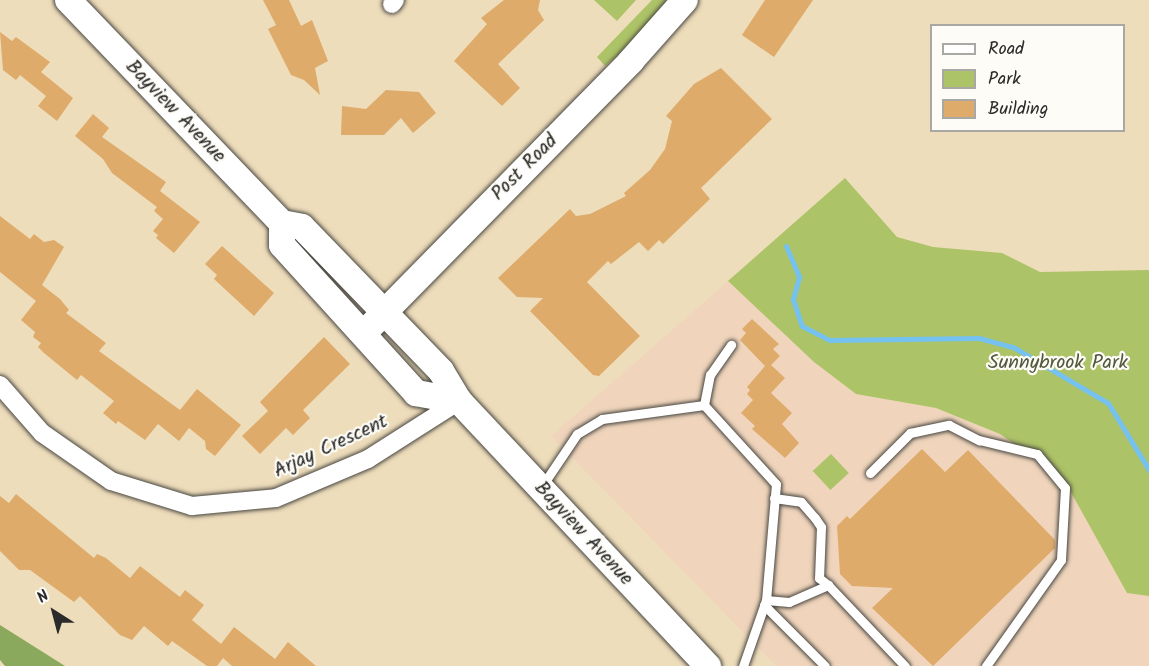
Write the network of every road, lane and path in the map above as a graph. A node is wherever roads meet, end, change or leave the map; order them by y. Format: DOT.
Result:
graph roads {
  1 [pos="68,0"];
  2 [pos="685,0"];
  3 [pos="282,223"];
  4 [pos="383,312"];
  5 [pos="363,334"];
  6 [pos="731,345"];
  7 [pos="0,385"];
  8 [pos="459,401"];
  9 [pos="704,405"];
  10 [pos="870,473"];
  11 [pos="541,489"];
  12 [pos="774,498"];
  13 [pos="828,585"];
  14 [pos="765,603"];
  15 [pos="708,666"];
  16 [pos="743,666"];
  17 [pos="825,666"];
  18 [pos="905,666"];
  19 [pos="986,666"];
  1 -- 3 [label="main road, Bayview Avenue"];
  2 -- 4 [label="main road, Post Road"];
  3 -- 4 [label="main road, Bayview Avenue"];
  3 -- 5 [label="main road"];
  4 -- 5 [label="main road, Post Road"];
  4 -- 8 [label="main road, Bayview Avenue"];
  5 -- 8 [label="main road"];
  6 -- 9 [label="lane"];
  7 -- 8 [label="street, Arjay Crescent"];
  8 -- 11 [label="main road, Bayview Avenue"];
  9 -- 11 [label="lane"];
  9 -- 12 [label="lane"];
  10 -- 19 [label="lane"];
  11 -- 15 [label="main road, Bayview Avenue"];
  12 -- 13 [label="lane"];
  12 -- 14 [label="lane"];
  13 -- 14 [label="lane"];
  13 -- 18 [label="lane"];
  14 -- 16 [label="lane"];
  14 -- 17 [label="lane"];
}
